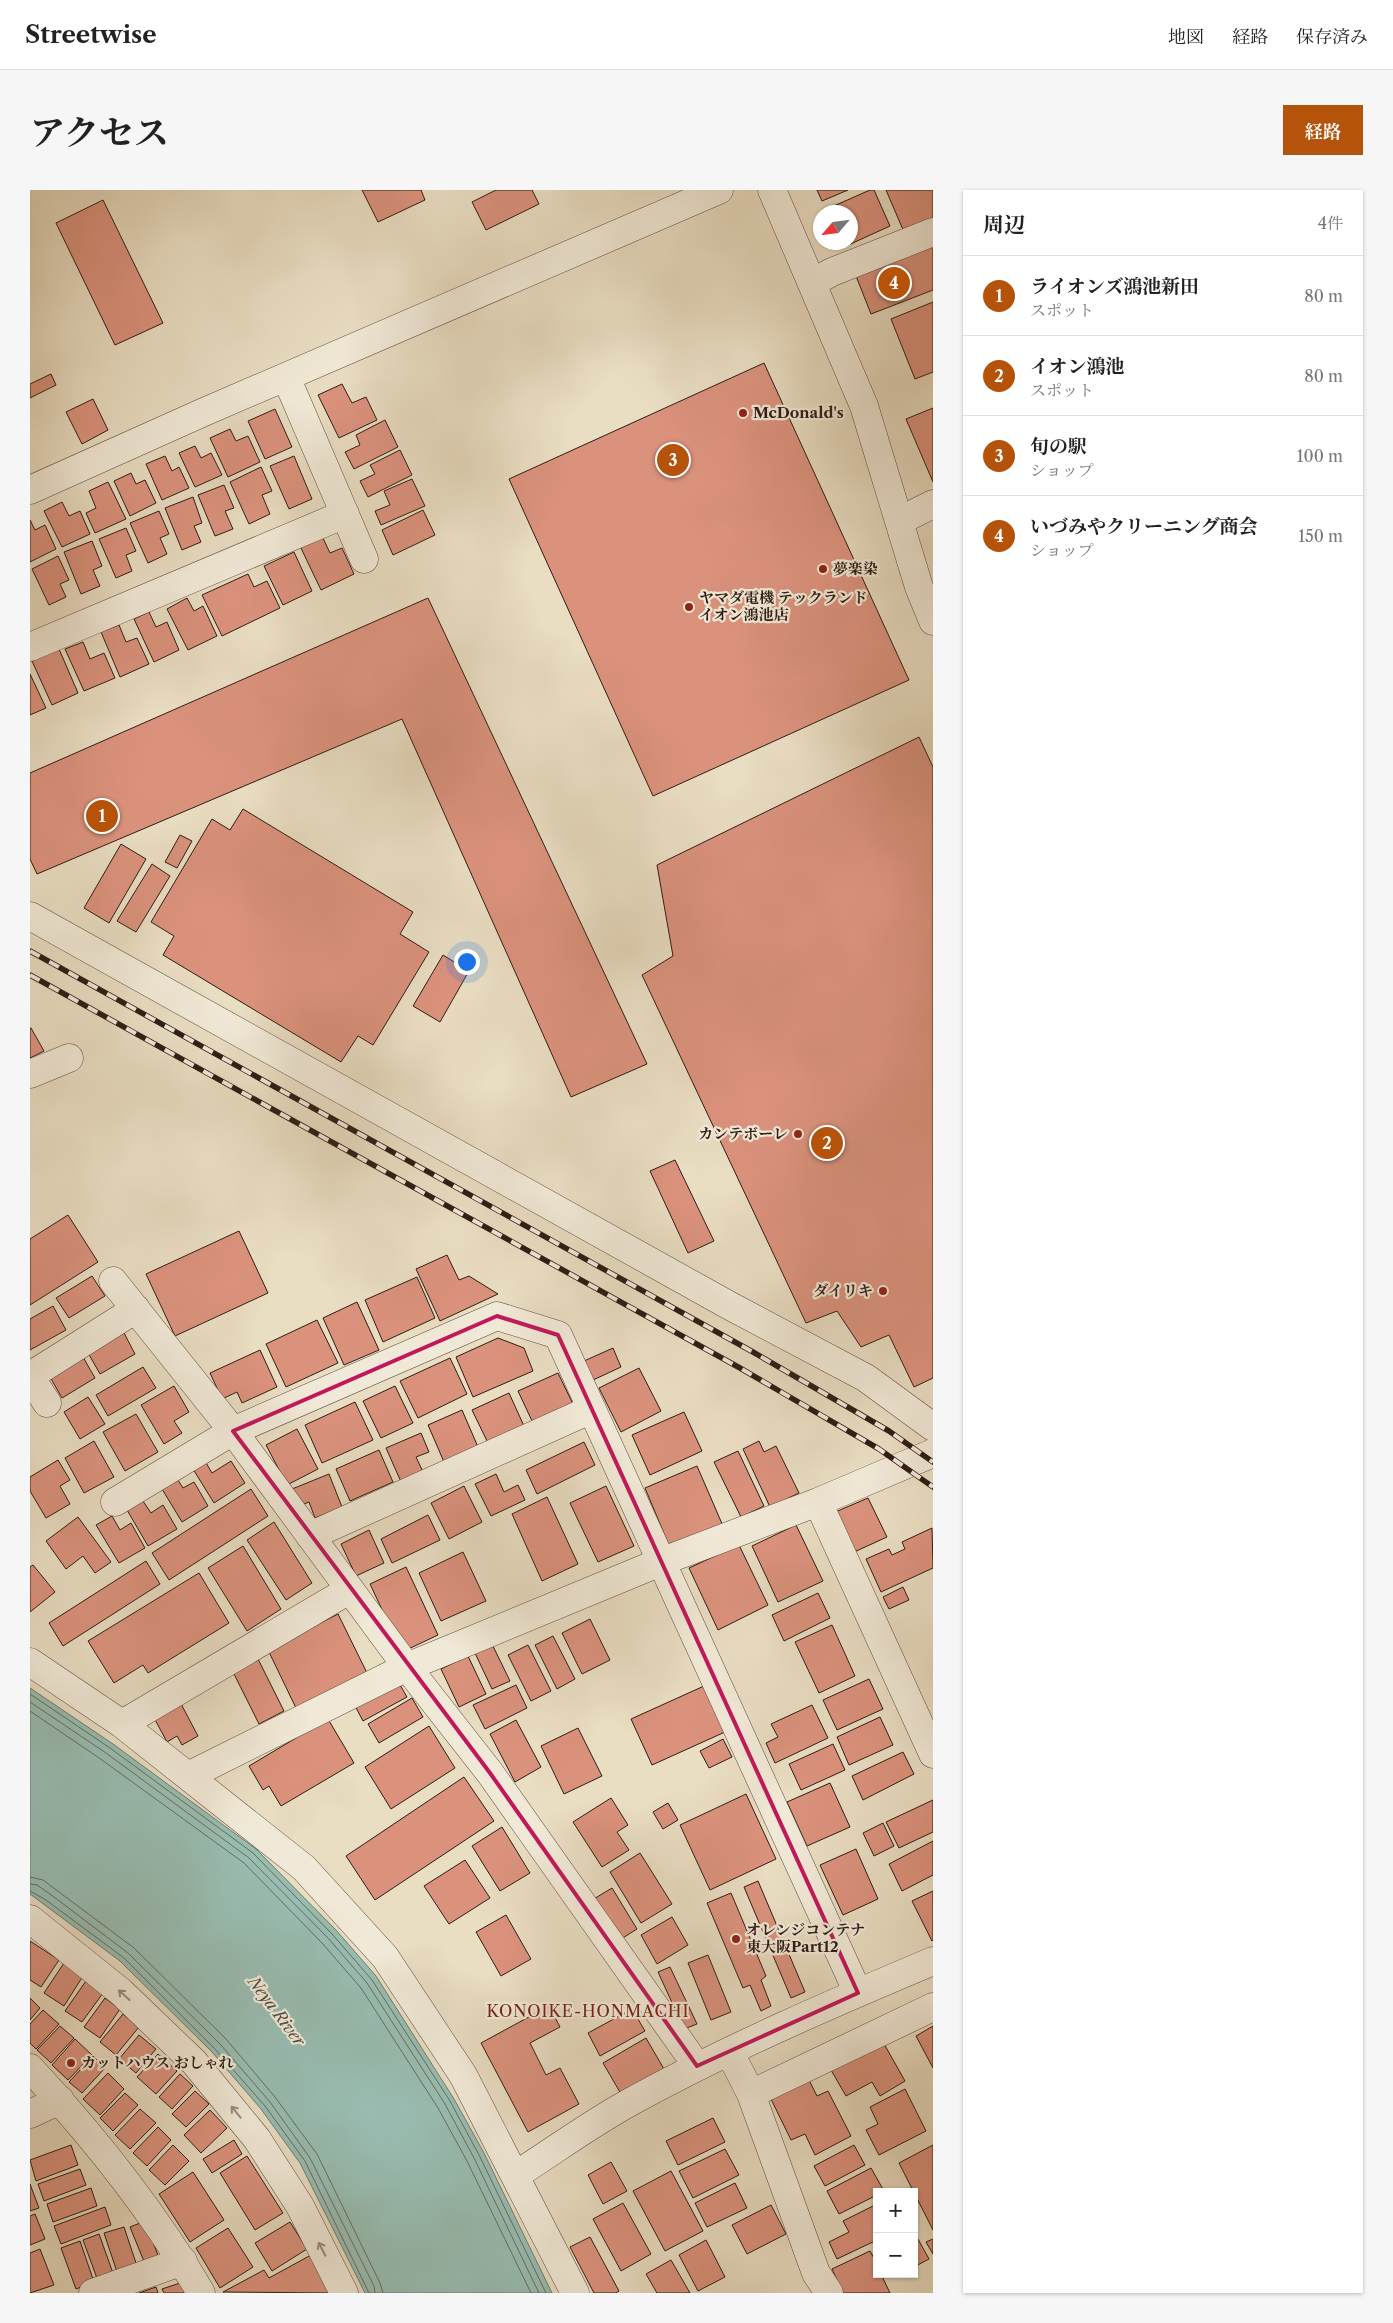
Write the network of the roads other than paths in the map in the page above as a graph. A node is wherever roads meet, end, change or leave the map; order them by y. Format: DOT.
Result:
graph roads {
  1 [pos="719,190"];
  2 [pos="772,190"];
  3 [pos="933,232"];
  4 [pos="812,283"];
  5 [pos="286,377"];
  6 [pos="30,490"];
  7 [pos="933,504"];
  8 [pos="345,514"];
  9 [pos="899,520"];
  10 [pos="364,559"];
  11 [pos="933,621"];
  12 [pos="30,647"];
  13 [pos="30,916"];
  14 [pos="69,1058"];
  15 [pos="30,1074"];
  16 [pos="113,1281"];
  17 [pos="136,1309"];
  18 [pos="30,1376"];
  19 [pos="47,1403"];
  20 [pos="592,1408"];
  21 [pos="933,1427"];
  22 [pos="233,1431"];
  23 [pos="933,1453"];
  24 [pos="115,1502"];
  25 [pos="818,1502"];
  26 [pos="310,1536"];
  27 [pos="663,1561"];
  28 [pos="349,1590"];
  29 [pos="30,1662"];
  30 [pos="407,1667"];
  31 [pos="122,1724"];
  32 [pos="933,1754"];
  33 [pos="188,1776"];
  34 [pos="30,1919"];
  35 [pos="933,1962"];
  36 [pos="858,1993"];
  37 [pos="933,2007"];
  38 [pos="730,2052"];
  39 [pos="697,2066"];
  40 [pos="30,2068"];
  41 [pos="750,2094"];
  42 [pos="60,2100"];
  43 [pos="30,2114"];
  44 [pos="516,2175"];
  45 [pos="183,2261"];
  46 [pos="93,2293"];
  47 [pos="202,2293"];
  48 [pos="344,2293"];
  49 [pos="575,2293"];
  50 [pos="828,2293"];
  1 -- 5 [label="street"];
  2 -- 4 [label="street"];
  3 -- 4 [label="street"];
  4 -- 9 [label="street"];
  5 -- 6 [label="street"];
  5 -- 8 [label="street"];
  7 -- 9 [label="street"];
  8 -- 10 [label="street"];
  8 -- 12 [label="street"];
  9 -- 11 [label="street"];
  13 -- 21 [label="street"];
  14 -- 15 [label="street"];
  16 -- 17 [label="street"];
  17 -- 18 [label="street"];
  17 -- 22 [label="street"];
  18 -- 19 [label="street"];
  20 -- 22 [label="street"];
  20 -- 26 [label="street"];
  20 -- 27 [label="street"];
  22 -- 24 [label="street"];
  22 -- 26 [label="street"];
  23 -- 25 [label="street"];
  25 -- 27 [label="street"];
  25 -- 32 [label="street"];
  26 -- 28 [label="street"];
  27 -- 30 [label="street"];
  27 -- 36 [label="street"];
  28 -- 30 [label="street"];
  28 -- 31 [label="street"];
  29 -- 31 [label="street"];
  30 -- 33 [label="street"];
  30 -- 39 [label="street"];
  31 -- 33 [label="street"];
  33 -- 44 [label="street"];
  48 -- 34 [label="street, one-way"];
  35 -- 36 [label="street"];
  36 -- 38 [label="street"];
  37 -- 41 [label="street"];
  38 -- 39 [label="street"];
  38 -- 41 [label="street"];
  39 -- 44 [label="street"];
  40 -- 42 [label="street"];
  41 -- 50 [label="street"];
  42 -- 43 [label="street"];
  42 -- 45 [label="street"];
  44 -- 49 [label="street"];
  45 -- 46 [label="street"];
  45 -- 47 [label="street"];
}
